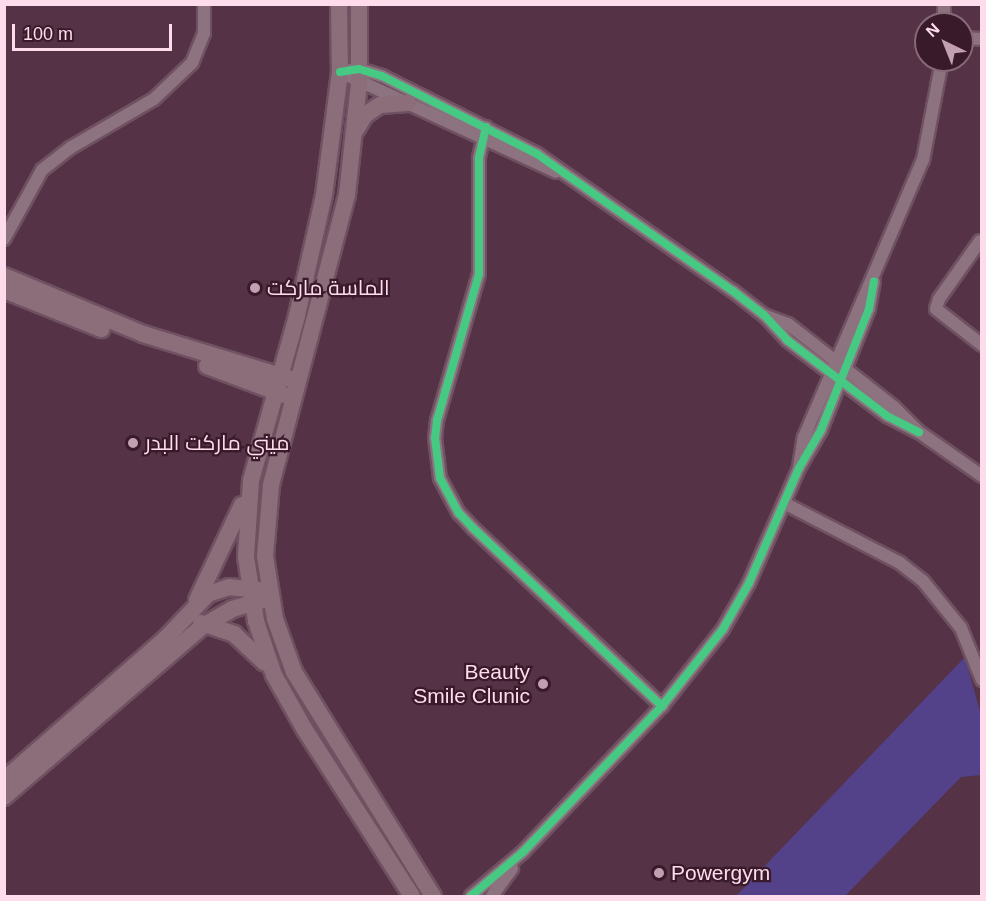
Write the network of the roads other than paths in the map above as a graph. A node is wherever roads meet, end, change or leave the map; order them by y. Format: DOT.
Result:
graph roads {
  1 [pos="204,4"];
  2 [pos="339,4"];
  3 [pos="359,4"];
  4 [pos="340,72"];
  5 [pos="940,72"];
  6 [pos="359,76"];
  7 [pos="408,103"];
  8 [pos="356,131"];
  9 [pos="484,133"];
  10 [pos="4,239"];
  11 [pos="980,241"];
  12 [pos="4,276"];
  13 [pos="4,290"];
  14 [pos="43,299"];
  15 [pos="764,315"];
  16 [pos="981,345"];
  17 [pos="841,364"];
  18 [pos="835,377"];
  19 [pos="300,382"];
  20 [pos="277,383"];
  21 [pos="294,399"];
  22 [pos="919,432"];
  23 [pos="981,477"];
  24 [pos="251,481"];
  25 [pos="784,503"];
  26 [pos="252,595"];
  27 [pos="270,596"];
  28 [pos="193,609"];
  29 [pos="202,626"];
  30 [pos="274,675"];
  31 [pos="981,680"];
  32 [pos="662,706"];
  33 [pos="6,785"];
  34 [pos="523,852"];
  35 [pos="412,897"];
  36 [pos="433,897"];
  37 [pos="471,897"];
  38 [pos="492,897"];
  1 -- 10 [label="street"];
  2 -- 4 [label="main road"];
  3 -- 6 [label="main road"];
  4 -- 6 [label="street"];
  4 -- 20 [label="main road"];
  5 -- 17 [label="street"];
  6 -- 7 [label="street"];
  6 -- 8 [label="main road"];
  6 -- 9 [label="street"];
  7 -- 8 [label="main road"];
  7 -- 9 [label="street"];
  8 -- 19 [label="main road"];
  9 -- 15 [label="street"];
  9 -- 32 [label="street"];
  11 -- 16 [label="street"];
  12 -- 14 [label="main road"];
  13 -- 14 [label="main road"];
  14 -- 20 [label="main road"];
  15 -- 17 [label="street"];
  15 -- 18 [label="street"];
  17 -- 18 [label="street"];
  17 -- 22 [label="street"];
  18 -- 22 [label="street"];
  18 -- 25 [label="street"];
  19 -- 20 [label="main road"];
  19 -- 21 [label="main road"];
  20 -- 21 [label="main road"];
  20 -- 24 [label="main road"];
  21 -- 27 [label="main road"];
  22 -- 23 [label="street"];
  24 -- 26 [label="main road"];
  24 -- 28 [label="main road"];
  25 -- 31 [label="street"];
  25 -- 32 [label="street"];
  26 -- 27 [label="main road"];
  26 -- 28 [label="main road"];
  26 -- 29 [label="main road"];
  26 -- 30 [label="main road"];
  27 -- 36 [label="main road"];
  28 -- 29 [label="main road"];
  28 -- 33 [label="main road"];
  29 -- 30 [label="main road"];
  29 -- 33 [label="main road"];
  30 -- 35 [label="main road"];
  32 -- 34 [label="street"];
  34 -- 37 [label="street"];
  34 -- 38 [label="street"];
}
